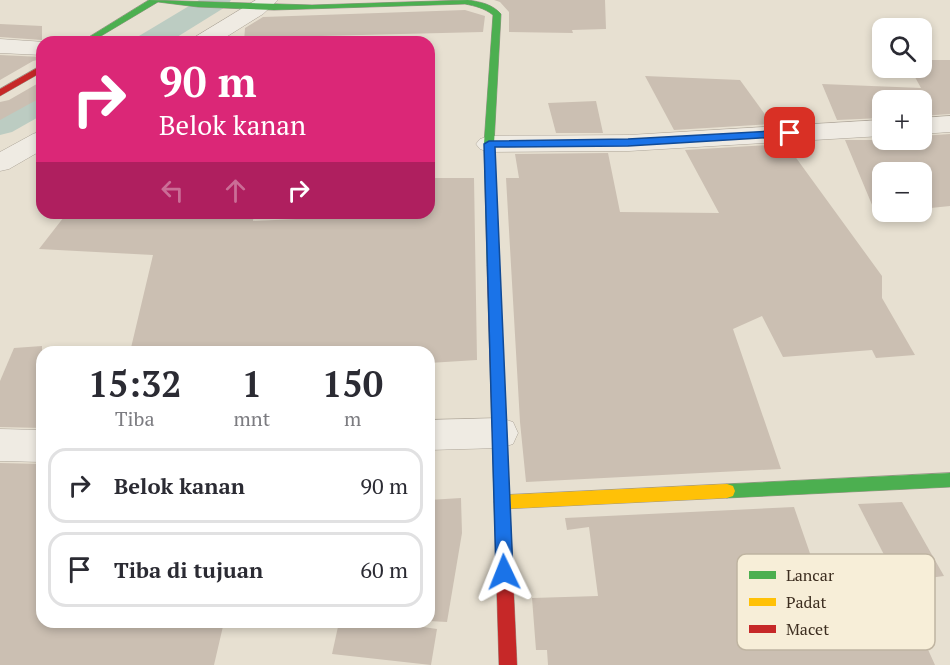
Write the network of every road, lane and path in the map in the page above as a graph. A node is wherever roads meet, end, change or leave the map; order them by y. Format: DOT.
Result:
graph roads {
  1 [pos="155,0"];
  2 [pos="160,0"];
  3 [pos="485,3"];
  4 [pos="254,6"];
  5 [pos="96,36"];
  6 [pos="212,36"];
  7 [pos="0,46"];
  8 [pos="36,48"];
  9 [pos="36,72"];
  10 [pos="0,93"];
  11 [pos="950,124"];
  12 [pos="932,125"];
  13 [pos="872,129"];
  14 [pos="36,142"];
  15 [pos="489,144"];
  16 [pos="0,163"];
  17 [pos="500,433"];
  18 [pos="435,435"];
  19 [pos="0,445"];
  20 [pos="36,446"];
  21 [pos="950,480"];
  22 [pos="502,502"];
  23 [pos="507,665"];
  1 -- 5 [label="street"];
  2 -- 4 [label="street"];
  3 -- 4 [label="street"];
  3 -- 15 [label="street"];
  4 -- 6 [label="street"];
  7 -- 8 [label="street"];
  9 -- 10 [label="street"];
  11 -- 12 [label="street"];
  13 -- 15 [label="street"];
  14 -- 16 [label="street"];
  15 -- 17 [label="street"];
  17 -- 18 [label="street"];
  17 -- 22 [label="street"];
  19 -- 20 [label="street"];
  21 -- 22 [label="street"];
  22 -- 23 [label="street"];
}
